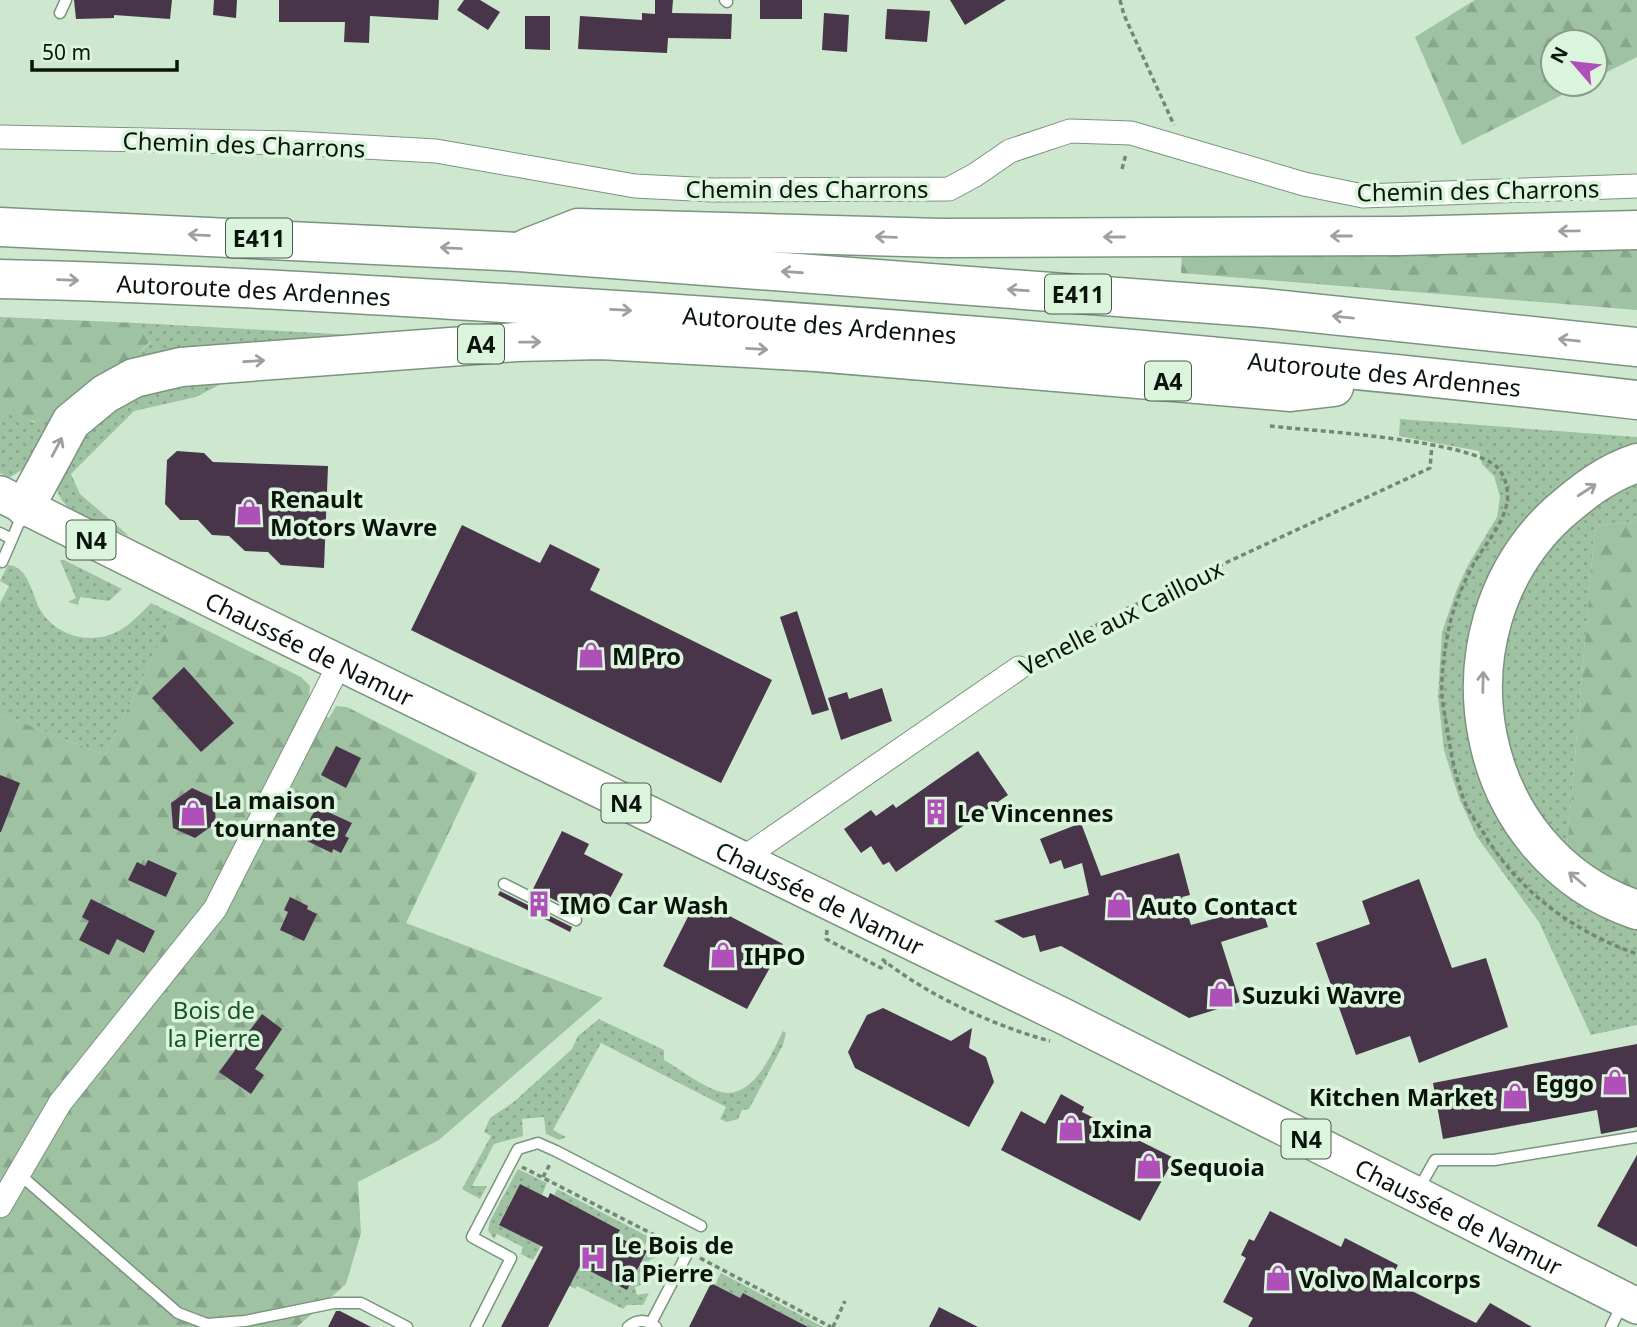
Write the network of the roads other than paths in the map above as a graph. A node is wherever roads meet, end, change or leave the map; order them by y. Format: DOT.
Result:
graph roads {
  1 [pos="66,0"];
  2 [pos="61,13"];
  3 [pos="0,137"];
  4 [pos="1637,186"];
  5 [pos="0,228"];
  6 [pos="1637,230"];
  7 [pos="519,252"];
  8 [pos="0,279"];
  9 [pos="803,321"];
  10 [pos="1637,347"];
  11 [pos="1334,387"];
  12 [pos="1637,400"];
  13 [pos="1637,422"];
  14 [pos="1637,463"];
  15 [pos="9,518"];
  16 [pos="2,562"];
  17 [pos="340,663"];
  18 [pos="1019,668"];
  19 [pos="742,859"];
  20 [pos="504,884"];
  21 [pos="1637,910"];
  22 [pos="576,920"];
  23 [pos="1637,1137"];
  24 [pos="18,1173"];
  25 [pos="1416,1195"];
  26 [pos="0,1206"];
  27 [pos="701,1226"];
  28 [pos="688,1252"];
  29 [pos="1624,1311"];
  30 [pos="654,1325"];
  31 [pos="208,1326"];
  32 [pos="407,1327"];
  33 [pos="476,1327"];
  34 [pos="628,1327"];
  1 -- 2 [label="lane"];
  3 -- 4 [label="street, Chemin des Charrons"];
  7 -- 5 [label="highway, Autoroute des Ardennes / E411, one-way"];
  6 -- 7 [label="highway, one-way"];
  10 -- 7 [label="highway, Autoroute des Ardennes / E411, one-way"];
  8 -- 9 [label="highway, Autoroute des Ardennes / E411, one-way"];
  9 -- 11 [label="highway"];
  9 -- 12 [label="highway, Autoroute des Ardennes / E411"];
  11 -- 13 [label="highway"];
  15 -- 11 [label="highway, A4, one-way"];
  21 -- 14 [label="highway, one-way"];
  15 -- 16 [label="lane"];
  15 -- 17 [label="main road, Chaussée de Namur / N4"];
  17 -- 19 [label="main road, Chaussée de Namur / N4"];
  17 -- 24 [label="street"];
  18 -- 19 [label="street, Venelle aux Cailloux"];
  19 -- 25 [label="main road, Chaussée de Namur / N4"];
  20 -- 22 [label="lane"];
  23 -- 25 [label="lane"];
  24 -- 26 [label="street"];
  24 -- 31 [label="lane"];
  25 -- 29 [label="main road, Chaussée de Namur / N4"];
  27 -- 33 [label="lane"];
  28 -- 30 [label="lane"];
  30 -- 34 [label="lane"];
  31 -- 32 [label="lane"];
}
